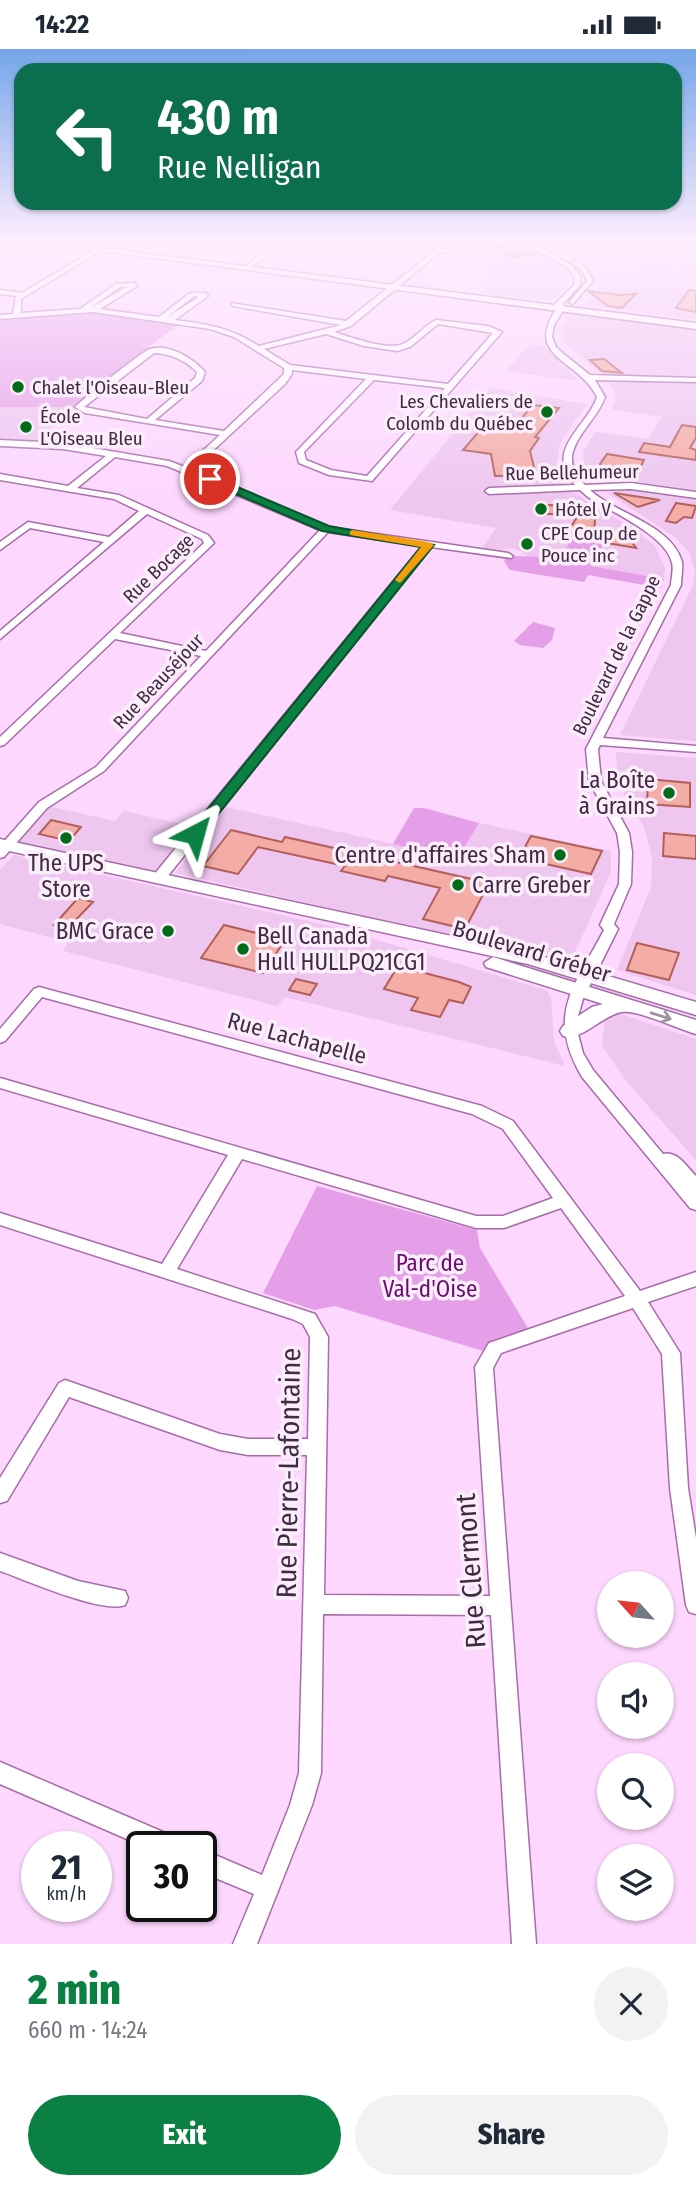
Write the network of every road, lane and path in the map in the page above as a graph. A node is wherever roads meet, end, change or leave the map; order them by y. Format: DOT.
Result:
graph roads {
  1 [pos="210,327"];
  2 [pos="341,327"];
  3 [pos="430,327"];
  4 [pos="470,327"];
  5 [pos="547,327"];
  6 [pos="330,333"];
  7 [pos="259,348"];
  8 [pos="288,367"];
  9 [pos="373,376"];
  10 [pos="587,377"];
  11 [pos="696,380"];
  12 [pos="448,386"];
  13 [pos="149,421"];
  14 [pos="227,434"];
  15 [pos="0,443"];
  16 [pos="114,454"];
  17 [pos="188,469"];
  18 [pos="0,477"];
  19 [pos="71,488"];
  20 [pos="584,489"];
  21 [pos="489,491"];
  22 [pos="696,495"];
  23 [pos="146,510"];
  24 [pos="326,529"];
  25 [pos="110,540"];
  26 [pos="428,545"];
  27 [pos="0,547"];
  28 [pos="508,556"];
  29 [pos="113,635"];
  30 [pos="0,636"];
  31 [pos="207,654"];
  32 [pos="595,741"];
  33 [pos="0,743"];
  34 [pos="696,749"];
  35 [pos="3,848"];
  36 [pos="158,879"];
  37 [pos="584,983"];
  38 [pos="625,1005"];
  39 [pos="696,1009"];
  40 [pos="696,1027"];
  41 [pos="570,1031"];
  42 [pos="0,1038"];
  43 [pos="592,1080"];
  44 [pos="0,1083"];
  45 [pos="238,1152"];
  46 [pos="696,1186"];
  47 [pos="563,1201"];
  48 [pos="696,1204"];
  49 [pos="0,1219"];
  50 [pos="167,1271"];
  51 [pos="696,1279"];
  52 [pos="638,1301"];
  53 [pos="315,1447"];
  54 [pos="0,1495"];
  55 [pos="0,1562"];
  56 [pos="117,1598"];
  57 [pos="313,1604"];
  58 [pos="696,1605"];
  59 [pos="501,1606"];
  60 [pos="0,1773"];
  61 [pos="134,1831"];
  62 [pos="217,1867"];
  63 [pos="267,1888"];
  64 [pos="245,1944"];
  65 [pos="524,1944"];
  1 -- 7 [label="street"];
  2 -- 6 [label="street"];
  3 -- 6 [label="street"];
  4 -- 12 [label="street"];
  5 -- 10 [label="street, Boulevard de la Gappe"];
  6 -- 7 [label="street"];
  7 -- 8 [label="street"];
  8 -- 9 [label="street"];
  8 -- 14 [label="street"];
  9 -- 12 [label="street"];
  9 -- 12 [label="street"];
  10 -- 11 [label="street"];
  10 -- 20 [label="street, Boulevard de la Gappe"];
  13 -- 13 [label="street"];
  13 -- 14 [label="street"];
  14 -- 17 [label="street"];
  15 -- 16 [label="street"];
  16 -- 17 [label="street"];
  16 -- 19 [label="street"];
  17 -- 24 [label="street"];
  18 -- 19 [label="street, Rue Bocage"];
  19 -- 23 [label="street, Rue Bocage"];
  20 -- 21 [label="street, Rue Bellehumeur"];
  20 -- 22 [label="street, Rue Bellehumeur"];
  20 -- 32 [label="street, Boulevard de la Gappe"];
  23 -- 25 [label="street"];
  23 -- 29 [label="street, Rue Bocage"];
  24 -- 26 [label="street"];
  24 -- 31 [label="street, Rue Beauséjour"];
  25 -- 27 [label="street"];
  25 -- 30 [label="street"];
  26 -- 28 [label="street"];
  26 -- 36 [label="street"];
  29 -- 31 [label="street"];
  29 -- 33 [label="street, Rue Bocage"];
  31 -- 35 [label="street, Rue Beauséjour"];
  32 -- 34 [label="street"];
  32 -- 37 [label="street, Boulevard de la Gappe"];
  35 -- 36 [label="main road, Boulevard Gréber"];
  36 -- 37 [label="main road, Boulevard Gréber"];
  37 -- 38 [label="main road, Boulevard Gréber"];
  37 -- 39 [label="main road, Boulevard Gréber"];
  37 -- 41 [label="street, Boulevard de la Gappe"];
  38 -- 40 [label="main road, Boulevard Gréber, one-way"];
  38 -- 41 [label="main road"];
  41 -- 43 [label="street, Boulevard de la Gappe"];
  42 -- 47 [label="street, Rue Lachapelle"];
  43 -- 46 [label="street, Boulevard de la Gappe"];
  43 -- 48 [label="street, Boulevard de la Gappe"];
  44 -- 45 [label="street"];
  45 -- 47 [label="street"];
  45 -- 50 [label="street"];
  47 -- 52 [label="street, Rue Lachapelle"];
  49 -- 50 [label="street, Rue Pierre-Lafontaine"];
  50 -- 53 [label="street, Rue Pierre-Lafontaine"];
  51 -- 52 [label="street, Rue Clermont"];
  52 -- 58 [label="street"];
  52 -- 59 [label="street, Rue Clermont"];
  53 -- 54 [label="street"];
  53 -- 57 [label="street, Rue Pierre-Lafontaine"];
  55 -- 56 [label="street"];
  57 -- 59 [label="street"];
  57 -- 63 [label="street, Rue Pierre-Lafontaine"];
  59 -- 65 [label="street, Rue Clermont"];
  60 -- 61 [label="street"];
  62 -- 63 [label="street"];
  63 -- 64 [label="street, Rue Pierre-Lafontaine"];
}
